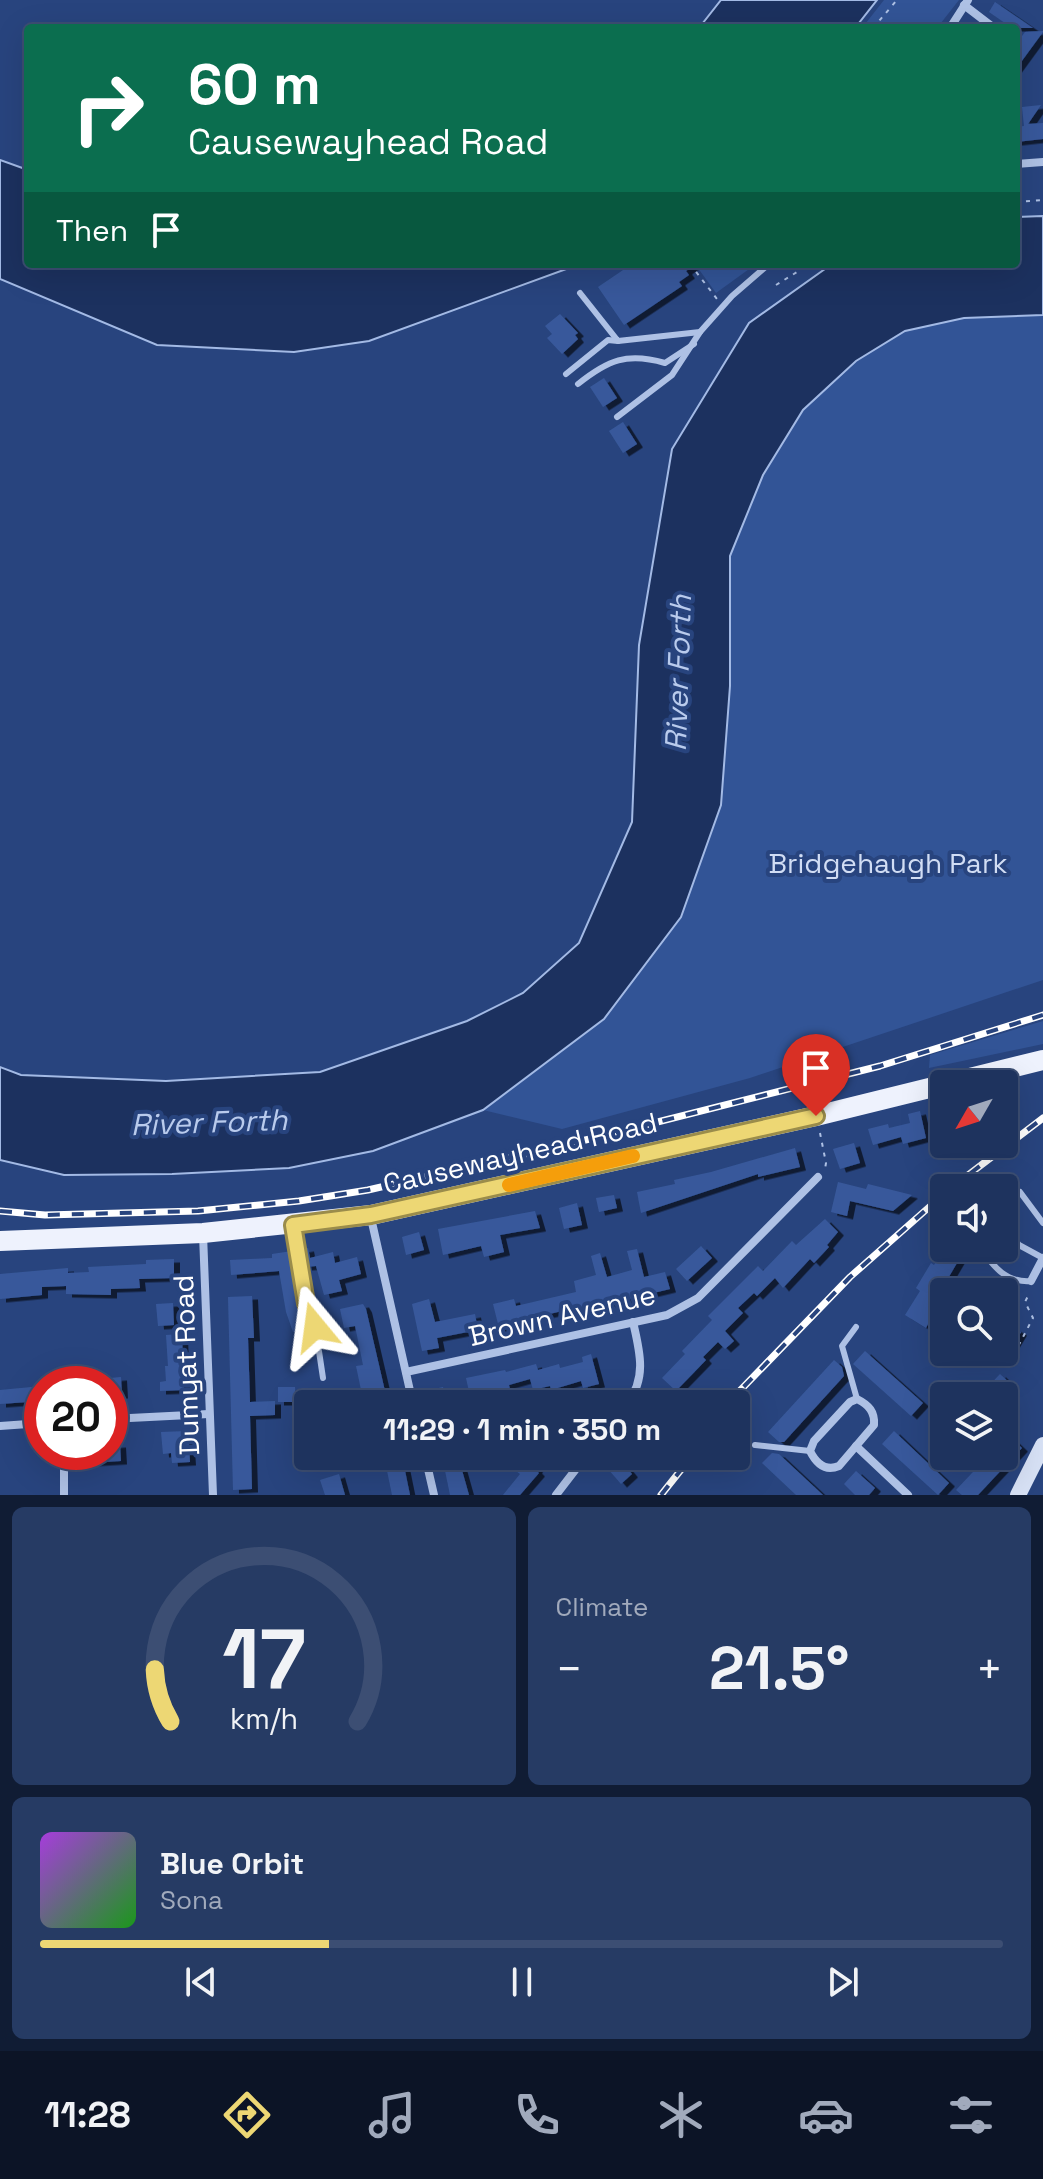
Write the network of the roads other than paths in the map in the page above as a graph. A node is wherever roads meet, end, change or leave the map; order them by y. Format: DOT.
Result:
graph roads {
  1 [pos="966,2"];
  2 [pos="952,24"];
  3 [pos="990,24"];
  4 [pos="1043,162"];
  5 [pos="1020,164"];
  6 [pos="765,268"];
  7 [pos="580,293"];
  8 [pos="700,332"];
  9 [pos="618,341"];
  10 [pos="694,344"];
  11 [pos="566,374"];
  12 [pos="578,384"];
  13 [pos="617,417"];
  14 [pos="1043,1060"];
  15 [pos="818,1177"];
  16 [pos="1020,1192"];
  17 [pos="371,1215"];
  18 [pos="1043,1223"];
  19 [pos="293,1225"];
  20 [pos="203,1233"];
  21 [pos="0,1241"];
  22 [pos="1018,1244"];
  23 [pos="1043,1258"];
  24 [pos="990,1262"];
  25 [pos="1041,1269"];
  26 [pos="1031,1281"];
  27 [pos="633,1322"];
  28 [pos="856,1327"];
  29 [pos="406,1372"];
  30 [pos="323,1378"];
  31 [pos="410,1390"];
  32 [pos="635,1390"];
  33 [pos="857,1399"];
  34 [pos="209,1414"];
  35 [pos="128,1418"];
  36 [pos="24,1424"];
  37 [pos="0,1426"];
  38 [pos="755,1445"];
  39 [pos="1043,1445"];
  40 [pos="856,1446"];
  41 [pos="810,1451"];
  42 [pos="64,1470"];
  43 [pos="428,1470"];
  44 [pos="575,1470"];
  45 [pos="64,1495"];
  46 [pos="213,1495"];
  47 [pos="434,1495"];
  48 [pos="556,1495"];
  49 [pos="908,1495"];
  50 [pos="1018,1495"];
  1 -- 2 [label="street"];
  1 -- 3 [label="street"];
  4 -- 5 [label="street"];
  6 -- 8 [label="lane"];
  7 -- 9 [label="lane"];
  8 -- 9 [label="lane"];
  8 -- 10 [label="lane"];
  9 -- 11 [label="lane"];
  10 -- 12 [label="lane"];
  10 -- 13 [label="lane"];
  14 -- 17 [label="main road, Causewayhead Road"];
  15 -- 27 [label="street, Brown Avenue"];
  16 -- 18 [label="lane"];
  17 -- 19 [label="main road, Causewayhead Road"];
  17 -- 29 [label="street"];
  19 -- 20 [label="main road, Causewayhead Road"];
  19 -- 30 [label="lane"];
  20 -- 21 [label="main road, Causewayhead Road"];
  20 -- 34 [label="street, Dumyat Road"];
  22 -- 23 [label="lane"];
  23 -- 25 [label="street"];
  24 -- 26 [label="lane"];
  25 -- 26 [label="street"];
  27 -- 29 [label="street, Brown Avenue"];
  27 -- 32 [label="street"];
  28 -- 33 [label="lane"];
  29 -- 31 [label="street"];
  33 -- 40 [label="street"];
  33 -- 41 [label="street"];
  34 -- 35 [label="street"];
  34 -- 46 [label="street, Dumyat Road"];
  36 -- 37 [label="street"];
  38 -- 41 [label="lane"];
  39 -- 50 [label="main road"];
  40 -- 41 [label="street"];
  40 -- 49 [label="street"];
  42 -- 45 [label="street"];
  43 -- 47 [label="street"];
  44 -- 48 [label="street"];
}
